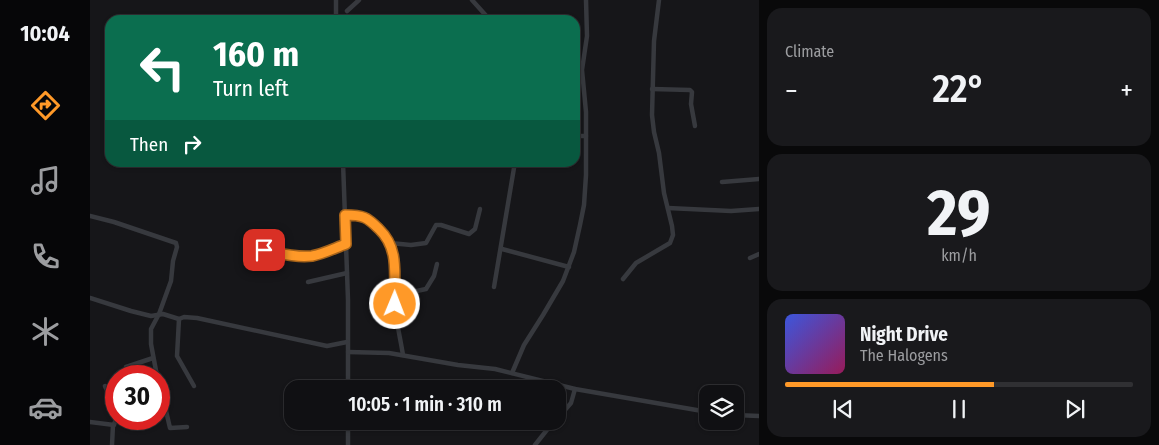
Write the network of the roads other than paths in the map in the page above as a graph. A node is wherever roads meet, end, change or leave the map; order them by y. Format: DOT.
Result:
graph roads {
  1 [pos="336,0"];
  2 [pos="360,0"];
  3 [pos="472,0"];
  4 [pos="586,0"];
  5 [pos="659,0"];
  6 [pos="347,11"];
  7 [pos="336,15"];
  8 [pos="486,15"];
  9 [pos="652,89"];
  10 [pos="694,126"];
  11 [pos="580,136"];
  12 [pos="586,136"];
  13 [pos="342,167"];
  14 [pos="515,167"];
  15 [pos="759,180"];
  16 [pos="722,182"];
  17 [pos="668,208"];
  18 [pos="480,209"];
  19 [pos="759,209"];
  20 [pos="345,215"];
  21 [pos="90,216"];
  22 [pos="390,243"];
  23 [pos="346,244"];
  24 [pos="502,249"];
  25 [pos="264,250"];
  26 [pos="759,254"];
  27 [pos="750,258"];
  28 [pos="437,264"];
  29 [pos="569,267"];
  30 [pos="347,273"];
  31 [pos="622,279"];
  32 [pos="308,282"];
  33 [pos="494,287"];
  34 [pos="395,289"];
  35 [pos="90,298"];
  36 [pos="158,314"];
  37 [pos="179,320"];
  38 [pos="347,342"];
  39 [pos="348,352"];
  40 [pos="403,355"];
  41 [pos="153,358"];
  42 [pos="132,365"];
  43 [pos="155,365"];
  44 [pos="512,373"];
  45 [pos="348,380"];
  46 [pos="194,386"];
  47 [pos="576,389"];
  48 [pos="566,409"];
  49 [pos="699,410"];
  50 [pos="744,415"];
  51 [pos="759,416"];
  52 [pos="90,422"];
  53 [pos="105,424"];
  54 [pos="187,427"];
  55 [pos="170,428"];
  56 [pos="113,430"];
  57 [pos="348,430"];
  58 [pos="547,430"];
  59 [pos="112,445"];
  60 [pos="348,445"];
  61 [pos="535,445"];
  1 -- 7 [label="street"];
  2 -- 6 [label="street"];
  3 -- 8 [label="street"];
  4 -- 12 [label="street"];
  5 -- 9 [label="street"];
  9 -- 10 [label="street"];
  9 -- 17 [label="street"];
  11 -- 12 [label="street"];
  12 -- 29 [label="street"];
  13 -- 20 [label="street"];
  14 -- 24 [label="street"];
  15 -- 16 [label="street"];
  17 -- 19 [label="street"];
  17 -- 31 [label="street"];
  18 -- 22 [label="street"];
  20 -- 22 [label="street"];
  20 -- 23 [label="street"];
  21 -- 36 [label="street"];
  22 -- 34 [label="street"];
  23 -- 25 [label="street"];
  23 -- 30 [label="street"];
  24 -- 29 [label="street"];
  24 -- 33 [label="street"];
  26 -- 27 [label="street"];
  28 -- 34 [label="street"];
  29 -- 44 [label="street"];
  30 -- 32 [label="street"];
  30 -- 38 [label="street"];
  34 -- 40 [label="street"];
  35 -- 36 [label="street"];
  36 -- 37 [label="street"];
  36 -- 41 [label="street"];
  37 -- 38 [label="street"];
  37 -- 46 [label="street"];
  38 -- 39 [label="street"];
  39 -- 40 [label="street"];
  39 -- 45 [label="street"];
  40 -- 44 [label="street"];
  41 -- 42 [label="street"];
  41 -- 43 [label="street"];
  44 -- 47 [label="street"];
  47 -- 48 [label="street"];
  47 -- 49 [label="street"];
  50 -- 51 [label="street"];
  52 -- 53 [label="street"];
  54 -- 55 [label="street"];
  56 -- 59 [label="street"];
  57 -- 60 [label="street"];
  58 -- 61 [label="street"];
}
